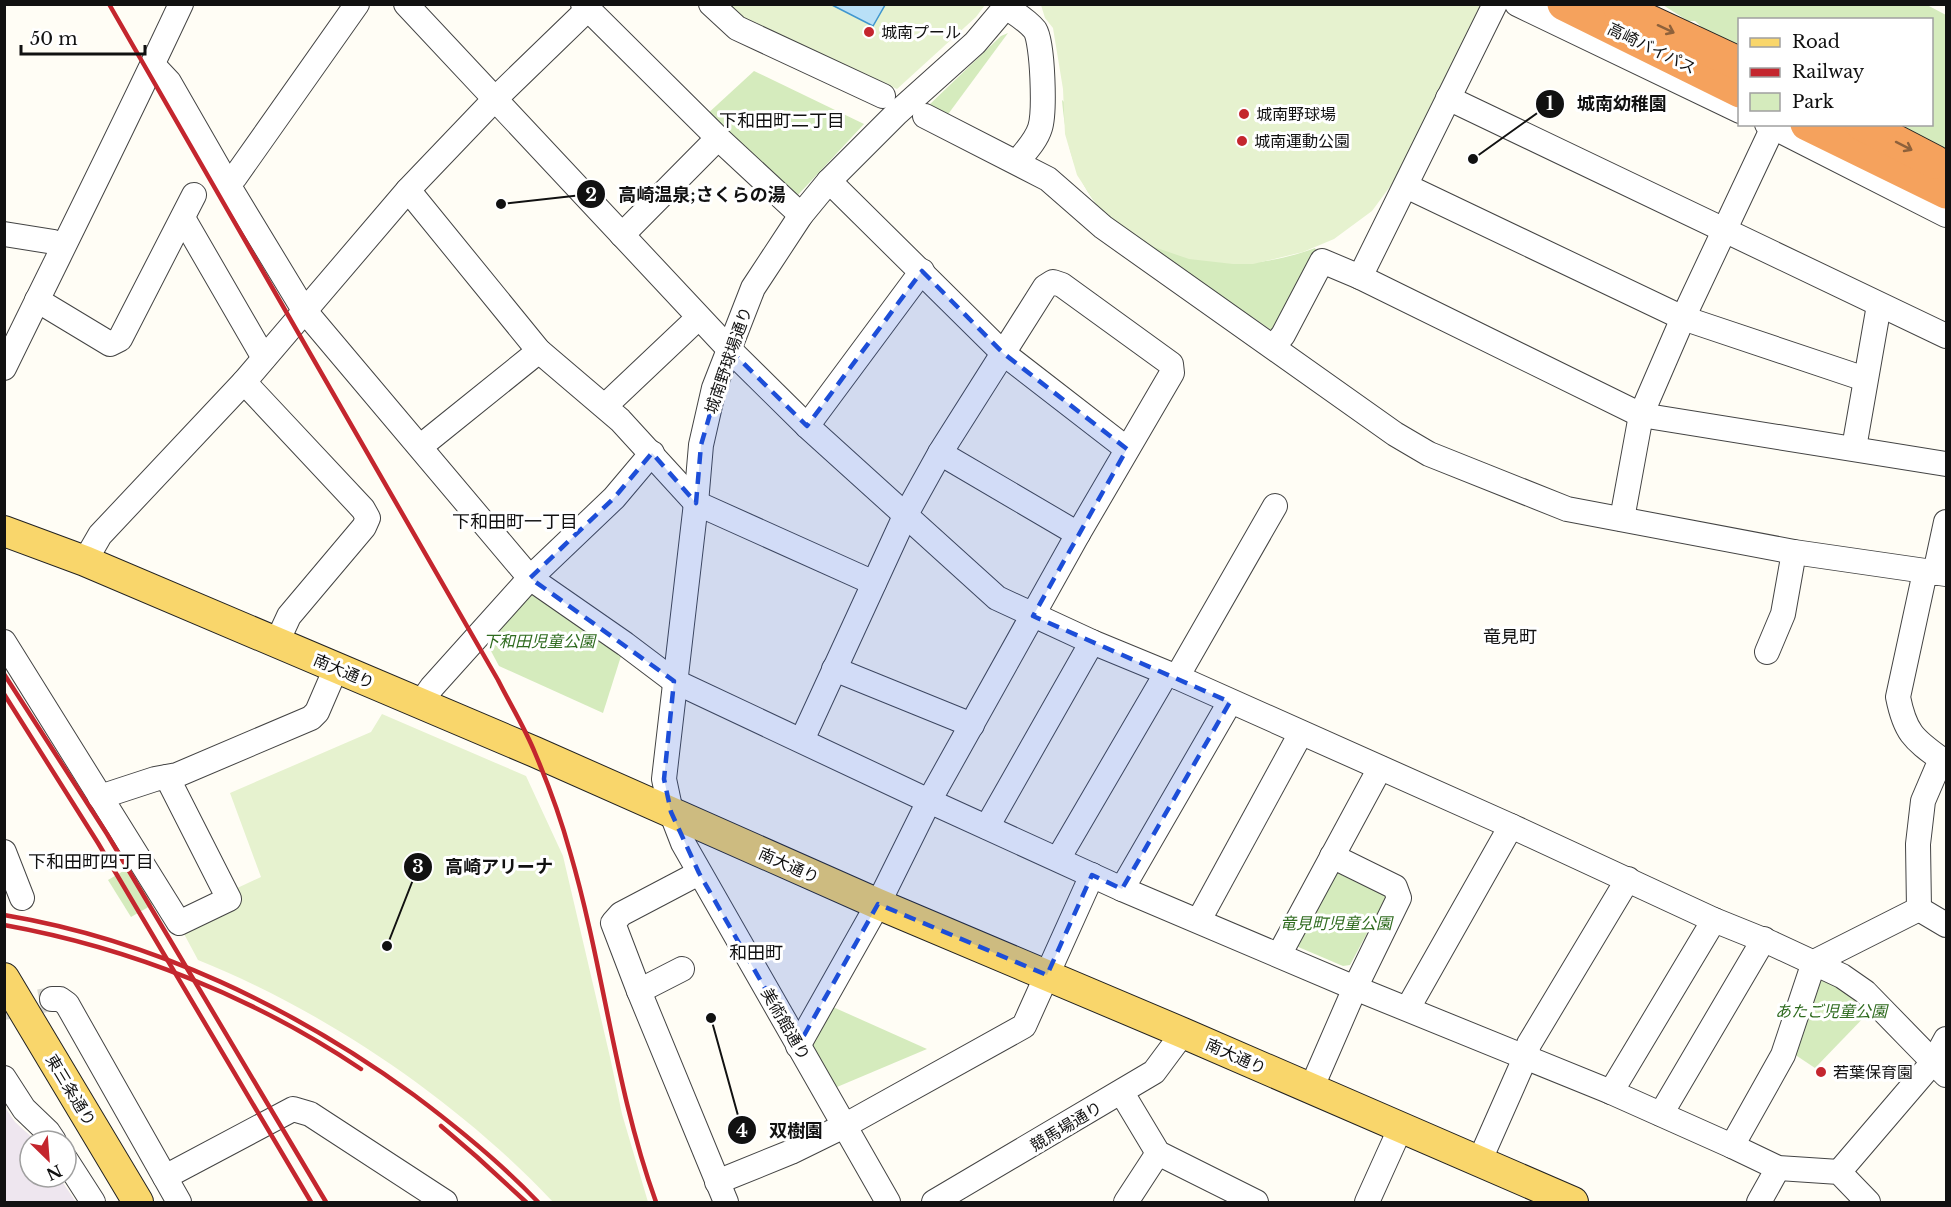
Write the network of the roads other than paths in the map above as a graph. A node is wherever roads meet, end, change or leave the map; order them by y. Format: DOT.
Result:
graph roads {
  1 [pos="181,4"];
  2 [pos="357,4"];
  3 [pos="406,4"];
  4 [pos="711,4"];
  5 [pos="1495,4"];
  6 [pos="1517,4"];
  7 [pos="1564,4"];
  8 [pos="1613,4"];
  9 [pos="1007,6"];
  10 [pos="586,7"];
  11 [pos="1738,63"];
  12 [pos="153,65"];
  13 [pos="1738,91"];
  14 [pos="883,96"];
  15 [pos="1448,98"];
  16 [pos="495,99"];
  17 [pos="1738,110"];
  18 [pos="925,116"];
  19 [pos="1770,126"];
  20 [pos="1810,126"];
  21 [pos="1866,126"];
  22 [pos="718,138"];
  23 [pos="1017,162"];
  24 [pos="1947,168"];
  25 [pos="830,181"];
  26 [pos="226,183"];
  27 [pos="1406,186"];
  28 [pos="408,189"];
  29 [pos="1947,192"];
  30 [pos="194,195"];
  31 [pos="801,215"];
  32 [pos="1947,215"];
  33 [pos="183,218"];
  34 [pos="1725,230"];
  35 [pos="4,234"];
  36 [pos="622,235"];
  37 [pos="61,249"];
  38 [pos="922,272"];
  39 [pos="1360,277"];
  40 [pos="37,300"];
  41 [pos="1879,305"];
  42 [pos="304,310"];
  43 [pos="698,318"];
  44 [pos="1683,318"];
  45 [pos="1947,336"];
  46 [pos="1274,346"];
  47 [pos="729,349"];
  48 [pos="539,351"];
  49 [pos="1003,353"];
  50 [pos="264,358"];
  51 [pos="4,368"];
  52 [pos="1865,379"];
  53 [pos="244,382"];
  54 [pos="605,406"];
  55 [pos="1641,415"];
  56 [pos="807,426"];
  57 [pos="421,446"];
  58 [pos="1854,448"];
  59 [pos="1127,449"];
  60 [pos="652,453"];
  61 [pos="940,453"];
  62 [pos="1947,464"];
  63 [pos="696,503"];
  64 [pos="1275,506"];
  65 [pos="905,516"];
  66 [pos="1622,519"];
  67 [pos="1947,522"];
  68 [pos="4,531"];
  69 [pos="1078,534"];
  70 [pos="1794,552"];
  71 [pos="85,561"];
  72 [pos="1935,573"];
  73 [pos="530,578"];
  74 [pos="874,583"];
  75 [pos="1033,616"];
  76 [pos="4,642"];
  77 [pos="277,642"];
  78 [pos="1092,642"];
  79 [pos="1767,652"];
  80 [pos="336,668"];
  81 [pos="834,669"];
  82 [pos="1172,676"];
  83 [pos="674,681"];
  84 [pos="1230,702"];
  85 [pos="420,704"];
  86 [pos="972,725"];
  87 [pos="1301,733"];
  88 [pos="802,740"];
  89 [pos="1944,760"];
  90 [pos="1380,768"];
  91 [pos="167,777"];
  92 [pos="100,797"];
  93 [pos="929,801"];
  94 [pos="671,812"];
  95 [pos="1511,826"];
  96 [pos="987,827"];
  97 [pos="4,852"];
  98 [pos="1332,856"];
  99 [pos="1058,859"];
  100 [pos="699,873"];
  101 [pos="1092,875"];
  102 [pos="1628,879"];
  103 [pos="1122,889"];
  104 [pos="21,898"];
  105 [pos="878,904"];
  106 [pos="1919,909"];
  107 [pos="1199,920"];
  108 [pos="1714,920"];
  109 [pos="1947,925"];
  110 [pos="1764,939"];
  111 [pos="1279,955"];
  112 [pos="1814,962"];
  113 [pos="682,969"];
  114 [pos="1047,975"];
  115 [pos="4,978"];
  116 [pos="1355,988"];
  117 [pos="639,991"];
  118 [pos="52,999"];
  119 [pos="1408,1008"];
  120 [pos="1183,1033"];
  121 [pos="1947,1040"];
  122 [pos="798,1046"];
  123 [pos="1525,1058"];
  124 [pos="1940,1068"];
  125 [pos="4,1077"];
  126 [pos="1311,1089"];
  127 [pos="1611,1092"];
  128 [pos="1122,1093"];
  129 [pos="1661,1114"];
  130 [pos="843,1126"];
  131 [pos="45,1129"];
  132 [pos="1400,1129"];
  133 [pos="1732,1146"];
  134 [pos="1158,1153"];
  135 [pos="1479,1162"];
  136 [pos="1778,1168"];
  137 [pos="1839,1172"];
  138 [pos="872,1176"];
  139 [pos="165,1177"];
  140 [pos="78,1179"];
  141 [pos="722,1192"];
  142 [pos="1571,1202"];
  143 [pos="93,1203"];
  144 [pos="138,1203"];
  145 [pos="179,1203"];
  146 [pos="445,1203"];
  147 [pos="868,1203"];
  148 [pos="888,1203"];
  149 [pos="934,1203"];
  150 [pos="1126,1203"];
  151 [pos="1256,1203"];
  152 [pos="1367,1203"];
  153 [pos="1759,1203"];
  154 [pos="1868,1203"];
  1 -- 12 [label="street"];
  2 -- 26 [label="street"];
  3 -- 16 [label="street"];
  4 -- 14 [label="street"];
  5 -- 15 [label="street"];
  6 -- 17 [label="street"];
  7 -- 13 [label="highway, 高崎バイパス"];
  8 -- 11 [label="highway, 高崎バイパス, one-way"];
  9 -- 23 [label="street"];
  9 -- 25 [label="street, 城南野球場通り"];
  10 -- 16 [label="street"];
  10 -- 22 [label="street"];
  12 -- 26 [label="street"];
  12 -- 37 [label="street"];
  15 -- 27 [label="street"];
  15 -- 34 [label="street"];
  16 -- 28 [label="street"];
  16 -- 36 [label="street"];
  18 -- 23 [label="street"];
  19 -- 32 [label="street"];
  19 -- 34 [label="street"];
  20 -- 29 [label="highway"];
  21 -- 24 [label="highway, one-way"];
  22 -- 31 [label="street"];
  22 -- 36 [label="street"];
  23 -- 46 [label="street"];
  25 -- 31 [label="street, 城南野球場通り"];
  25 -- 38 [label="street"];
  26 -- 42 [label="street"];
  27 -- 39 [label="street"];
  27 -- 44 [label="street"];
  28 -- 42 [label="street"];
  28 -- 48 [label="street"];
  30 -- 33 [label="street"];
  31 -- 47 [label="street, 城南野球場通り"];
  33 -- 40 [label="street"];
  33 -- 50 [label="street"];
  34 -- 41 [label="street"];
  34 -- 44 [label="street"];
  35 -- 37 [label="street"];
  36 -- 43 [label="street"];
  37 -- 40 [label="street"];
  38 -- 49 [label="street"];
  38 -- 56 [label="street"];
  39 -- 46 [label="street"];
  39 -- 55 [label="street"];
  40 -- 51 [label="street"];
  41 -- 45 [label="street"];
  41 -- 52 [label="street"];
  42 -- 50 [label="street"];
  42 -- 57 [label="street"];
  43 -- 47 [label="street"];
  43 -- 54 [label="street"];
  44 -- 52 [label="street"];
  44 -- 55 [label="street"];
  46 -- 66 [label="street"];
  47 -- 56 [label="street"];
  47 -- 63 [label="street, 城南野球場通り"];
  48 -- 54 [label="street"];
  48 -- 57 [label="street"];
  49 -- 59 [label="street"];
  49 -- 59 [label="street"];
  49 -- 61 [label="street"];
  50 -- 53 [label="street"];
  52 -- 58 [label="street"];
  53 -- 71 [label="street"];
  53 -- 77 [label="street"];
  54 -- 60 [label="street"];
  55 -- 58 [label="street"];
  55 -- 66 [label="street"];
  56 -- 65 [label="street"];
  57 -- 73 [label="street"];
  58 -- 62 [label="street"];
  59 -- 69 [label="street"];
  60 -- 63 [label="street"];
  60 -- 73 [label="street"];
  61 -- 65 [label="street"];
  61 -- 69 [label="street"];
  63 -- 74 [label="street"];
  63 -- 83 [label="street, 城南野球場通り"];
  64 -- 82 [label="street"];
  65 -- 74 [label="street"];
  65 -- 75 [label="street"];
  66 -- 70 [label="street"];
  67 -- 72 [label="street"];
  68 -- 71 [label="main road, 南大通り"];
  69 -- 75 [label="street"];
  70 -- 72 [label="street"];
  70 -- 79 [label="street"];
  71 -- 77 [label="main road, 南大通り"];
  72 -- 89 [label="street"];
  73 -- 83 [label="street"];
  73 -- 85 [label="street"];
  74 -- 81 [label="street"];
  75 -- 78 [label="street"];
  75 -- 86 [label="street"];
  76 -- 92 [label="street"];
  77 -- 80 [label="main road, 南大通り"];
  78 -- 82 [label="street"];
  78 -- 96 [label="street"];
  80 -- 85 [label="main road, 南大通り"];
  80 -- 91 [label="street"];
  81 -- 86 [label="street"];
  81 -- 88 [label="street"];
  82 -- 84 [label="street"];
  82 -- 99 [label="street"];
  83 -- 88 [label="street"];
  83 -- 94 [label="street, 城南野球場通り"];
  84 -- 87 [label="street"];
  84 -- 103 [label="street"];
  85 -- 94 [label="main road, 南大通り"];
  86 -- 93 [label="street"];
  87 -- 90 [label="street"];
  87 -- 107 [label="street"];
  88 -- 93 [label="street"];
  89 -- 106 [label="street"];
  90 -- 95 [label="street"];
  90 -- 98 [label="street"];
  91 -- 92 [label="street"];
  91 -- 92 [label="street"];
  93 -- 96 [label="street"];
  93 -- 105 [label="street"];
  94 -- 100 [label="street, 美術館通り"];
  94 -- 105 [label="main road, 南大通り"];
  95 -- 102 [label="street"];
  95 -- 119 [label="street"];
  96 -- 99 [label="street"];
  97 -- 104 [label="street"];
  98 -- 111 [label="street"];
  98 -- 116 [label="street"];
  99 -- 101 [label="street"];
  100 -- 117 [label="street"];
  100 -- 122 [label="street, 美術館通り"];
  101 -- 103 [label="street"];
  101 -- 114 [label="street"];
  102 -- 108 [label="street"];
  102 -- 123 [label="street"];
  103 -- 107 [label="street"];
  105 -- 114 [label="main road, 南大通り"];
  105 -- 122 [label="street"];
  106 -- 109 [label="street"];
  106 -- 112 [label="street"];
  107 -- 111 [label="street"];
  108 -- 110 [label="street"];
  108 -- 127 [label="street"];
  110 -- 112 [label="street"];
  110 -- 129 [label="street"];
  111 -- 116 [label="street"];
  112 -- 124 [label="street"];
  112 -- 133 [label="street"];
  113 -- 117 [label="street"];
  114 -- 120 [label="main road, 南大通り"];
  114 -- 130 [label="street"];
  115 -- 144 [label="main road, 東三条通り"];
  116 -- 119 [label="street"];
  116 -- 126 [label="street"];
  117 -- 141 [label="street"];
  118 -- 139 [label="street"];
  119 -- 123 [label="street"];
  120 -- 126 [label="main road, 南大通り"];
  120 -- 128 [label="street, 競馬場通り"];
  121 -- 124 [label="street"];
  122 -- 130 [label="street, 美術館通り"];
  123 -- 127 [label="street"];
  123 -- 135 [label="street"];
  124 -- 137 [label="street"];
  125 -- 131 [label="street"];
  126 -- 132 [label="main road, 南大通り"];
  127 -- 129 [label="street"];
  128 -- 134 [label="street"];
  128 -- 149 [label="street, 競馬場通り"];
  129 -- 133 [label="street"];
  130 -- 138 [label="street, 美術館通り"];
  130 -- 141 [label="street"];
  132 -- 135 [label="main road, 南大通り"];
  132 -- 152 [label="street"];
  133 -- 136 [label="street"];
  134 -- 150 [label="street"];
  134 -- 151 [label="street"];
  135 -- 142 [label="main road, 南大通り"];
  136 -- 137 [label="street"];
  136 -- 153 [label="street"];
  137 -- 154 [label="street"];
  138 -- 147 [label="street"];
  138 -- 148 [label="street, 美術館通り"];
  139 -- 145 [label="street"];
  139 -- 146 [label="street"];
  140 -- 143 [label="street"];
}
